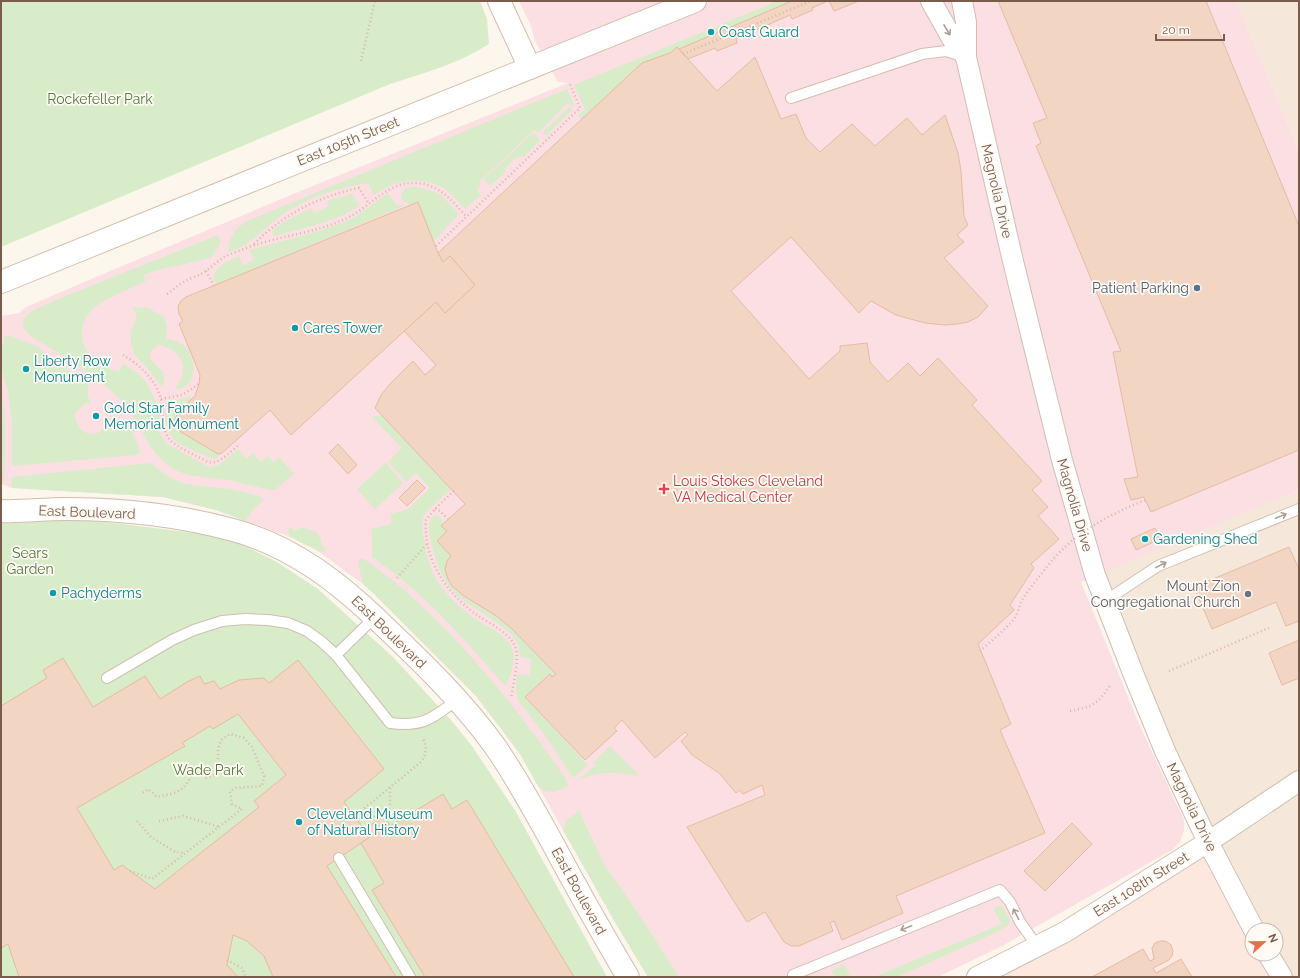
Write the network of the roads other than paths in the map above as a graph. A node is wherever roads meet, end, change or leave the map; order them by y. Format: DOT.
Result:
graph roads {
  1 [pos="499,1"];
  2 [pos="695,1"];
  3 [pos="931,1"];
  4 [pos="962,1"];
  5 [pos="966,57"];
  6 [pos="530,68"];
  7 [pos="791,98"];
  8 [pos="1,282"];
  9 [pos="1299,508"];
  10 [pos="1,510"];
  11 [pos="1105,601"];
  12 [pos="374,617"];
  13 [pos="336,655"];
  14 [pos="107,678"];
  15 [pos="457,700"];
  16 [pos="1299,781"];
  17 [pos="1208,842"];
  18 [pos="339,858"];
  19 [pos="1250,922"];
  20 [pos="1037,946"];
  21 [pos="1273,962"];
  22 [pos="793,975"];
  23 [pos="410,977"];
  24 [pos="628,977"];
  25 [pos="978,977"];
  26 [pos="1282,977"];
  1 -- 6 [label="street"];
  2 -- 6 [label="street, East 105th Street"];
  3 -- 5 [label="street, Magnolia Drive, one-way"];
  4 -- 5 [label="street, Magnolia Drive"];
  5 -- 7 [label="lane"];
  5 -- 11 [label="street, Magnolia Drive"];
  6 -- 8 [label="street, East 105th Street"];
  11 -- 9 [label="lane, one-way"];
  10 -- 12 [label="street, East Boulevard"];
  11 -- 17 [label="street, Magnolia Drive"];
  12 -- 13 [label="lane"];
  12 -- 15 [label="street, East Boulevard"];
  13 -- 14 [label="lane"];
  13 -- 15 [label="lane"];
  15 -- 24 [label="street, East Boulevard"];
  16 -- 17 [label="street, East 108th Street"];
  17 -- 19 [label="street, Magnolia Drive"];
  17 -- 20 [label="street, East 108th Street"];
  18 -- 23 [label="lane"];
  20 -- 22 [label="lane, one-way"];
  20 -- 25 [label="street, East 108th Street"];
  21 -- 26 [label="street"];
}
